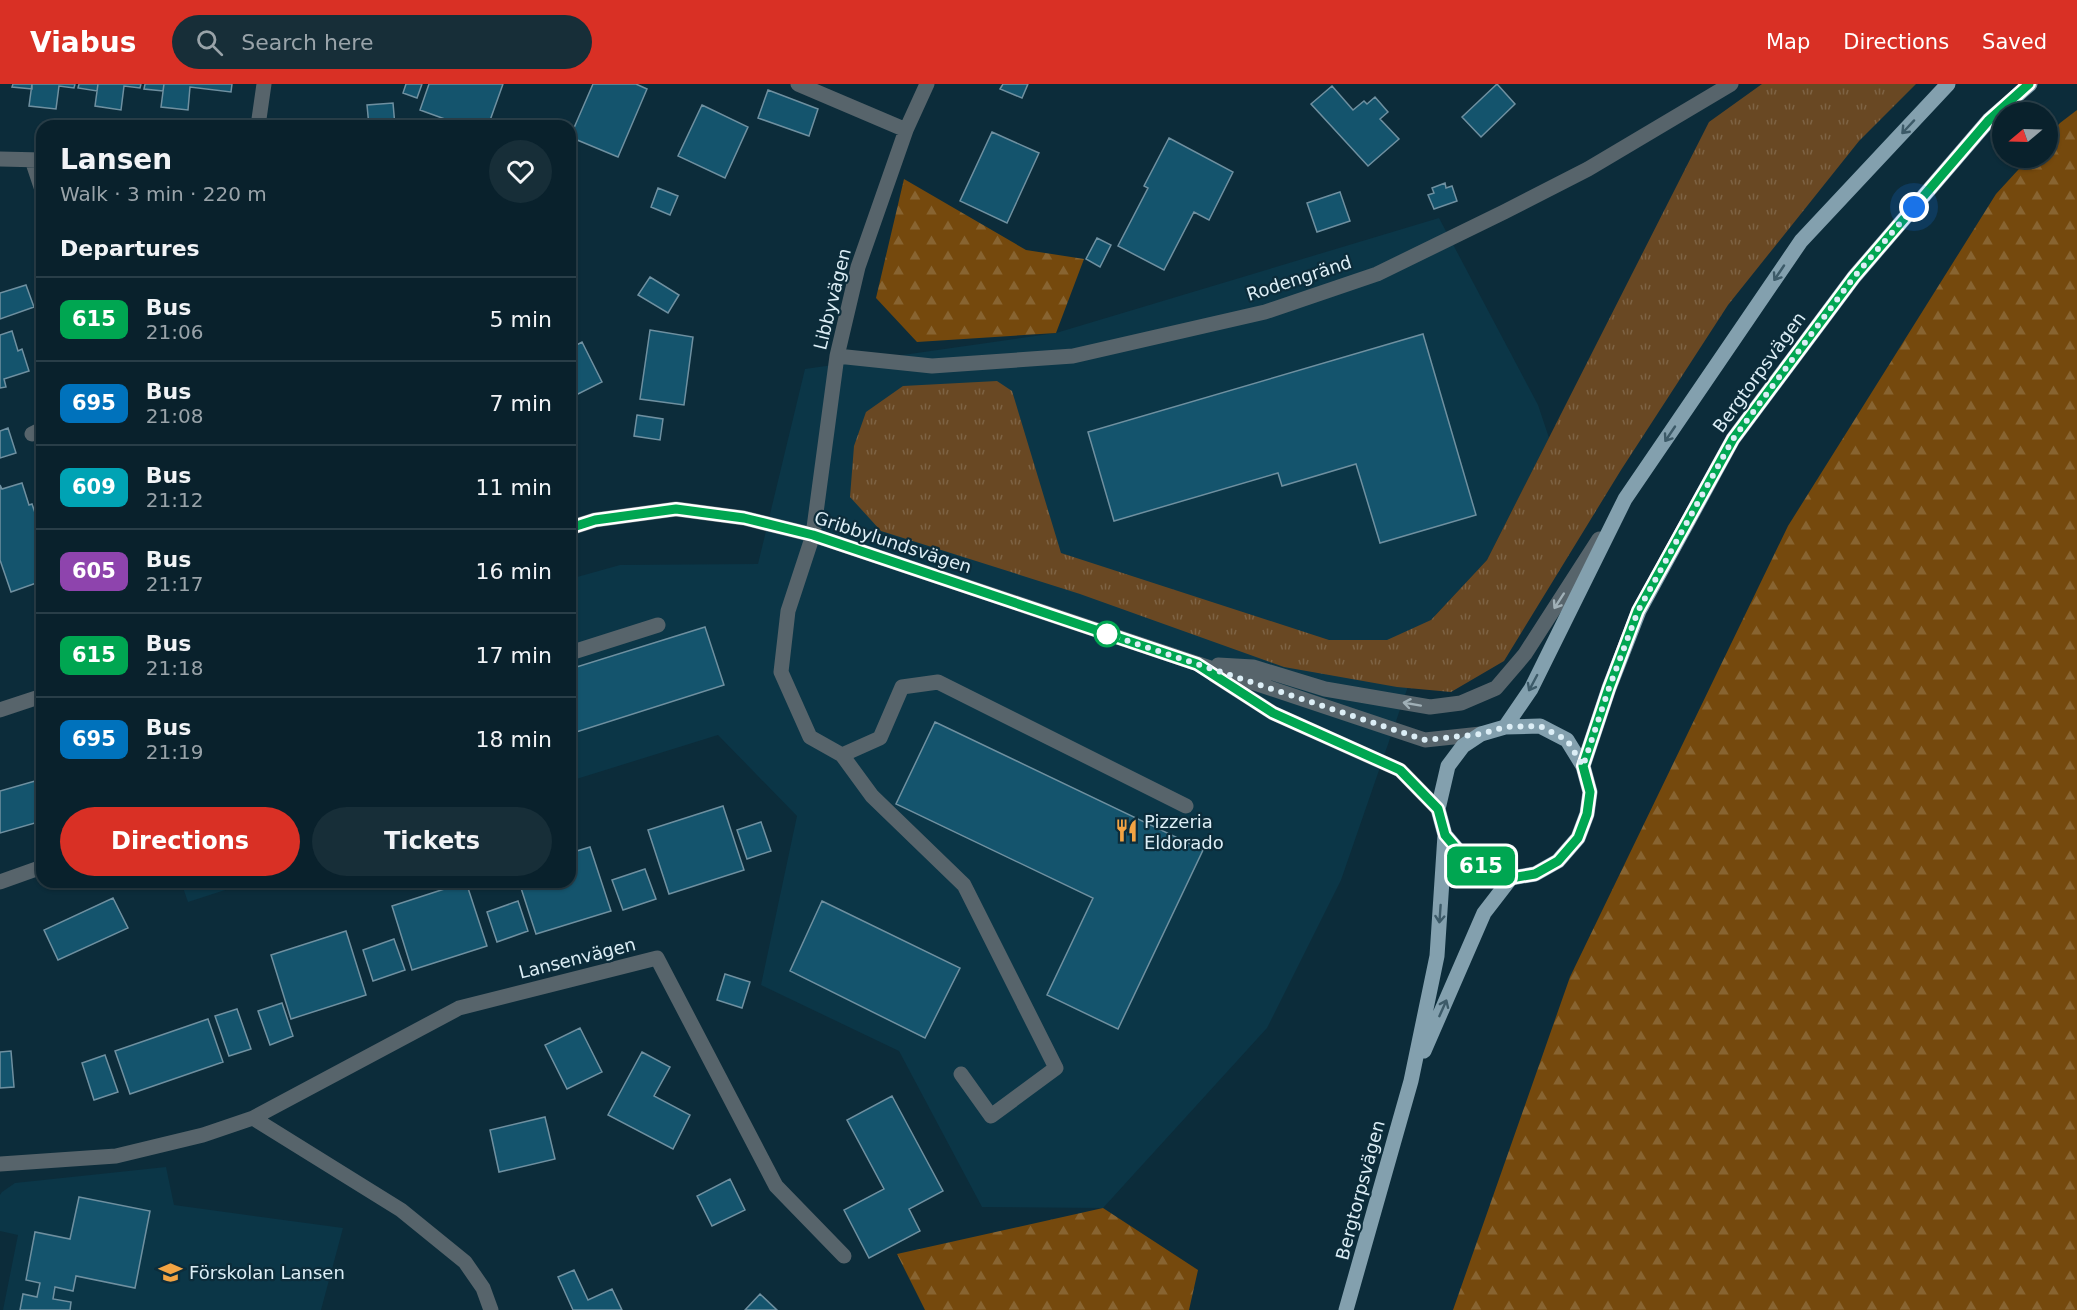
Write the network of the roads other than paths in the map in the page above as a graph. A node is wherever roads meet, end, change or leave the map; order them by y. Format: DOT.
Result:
graph roads {
  1 [pos="264,84"];
  2 [pos="798,84"];
  3 [pos="927,84"];
  4 [pos="1731,84"];
  5 [pos="1948,84"];
  6 [pos="2030,84"];
  7 [pos="259,120"];
  8 [pos="906,130"];
  9 [pos="0,159"];
  10 [pos="36,160"];
  11 [pos="837,356"];
  12 [pos="1625,499"];
  13 [pos="576,526"];
  14 [pos="813,535"];
  15 [pos="658,625"];
  16 [pos="576,651"];
  17 [pos="1197,664"];
  18 [pos="36,698"];
  19 [pos="0,710"];
  20 [pos="1505,727"];
  21 [pos="1481,734"];
  22 [pos="842,755"];
  23 [pos="1583,766"];
  24 [pos="1186,806"];
  25 [pos="1438,809"];
  26 [pos="1445,835"];
  27 [pos="36,869"];
  28 [pos="1511,878"];
  29 [pos="0,882"];
  30 [pos="961,1074"];
  31 [pos="1411,1081"];
  32 [pos="253,1118"];
  33 [pos="0,1164"];
  34 [pos="844,1256"];
  35 [pos="491,1310"];
  36 [pos="1346,1310"];
  1 -- 7 [label="street"];
  2 -- 8 [label="street"];
  3 -- 8 [label="street, Libbyvägen"];
  4 -- 11 [label="street, Rodengränd"];
  5 -- 12 [label="main road, Bergtorpsvägen, one-way"];
  6 -- 23 [label="main road, Bergtorpsvägen"];
  8 -- 11 [label="street, Libbyvägen"];
  9 -- 10 [label="street"];
  11 -- 14 [label="street, Libbyvägen"];
  12 -- 17 [label="street, one-way"];
  12 -- 20 [label="main road, Bergtorpsvägen, one-way"];
  13 -- 14 [label="street, Gribbylundsvägen"];
  14 -- 17 [label="street, Gribbylundsvägen"];
  14 -- 22 [label="street, Libbyvägen"];
  15 -- 16 [label="street"];
  17 -- 21 [label="street, Gribbylundsvägen"];
  17 -- 25 [label="street, Gribbylundsvägen"];
  18 -- 19 [label="street"];
  20 -- 21 [label="main road, Bergtorpsvägen"];
  20 -- 23 [label="main road, Bergtorpsvägen"];
  21 -- 25 [label="main road, Bergtorpsvägen"];
  22 -- 24 [label="street"];
  22 -- 30 [label="street"];
  23 -- 28 [label="main road, Bergtorpsvägen"];
  25 -- 26 [label="main road, Bergtorpsvägen"];
  26 -- 28 [label="main road, Bergtorpsvägen"];
  26 -- 31 [label="main road, Bergtorpsvägen, one-way"];
  27 -- 29 [label="street"];
  31 -- 28 [label="main road, Bergtorpsvägen, one-way"];
  31 -- 36 [label="main road, Bergtorpsvägen"];
  32 -- 33 [label="street, Lansenvägen"];
  32 -- 34 [label="street, Lansenvägen"];
  32 -- 35 [label="street"];
}
